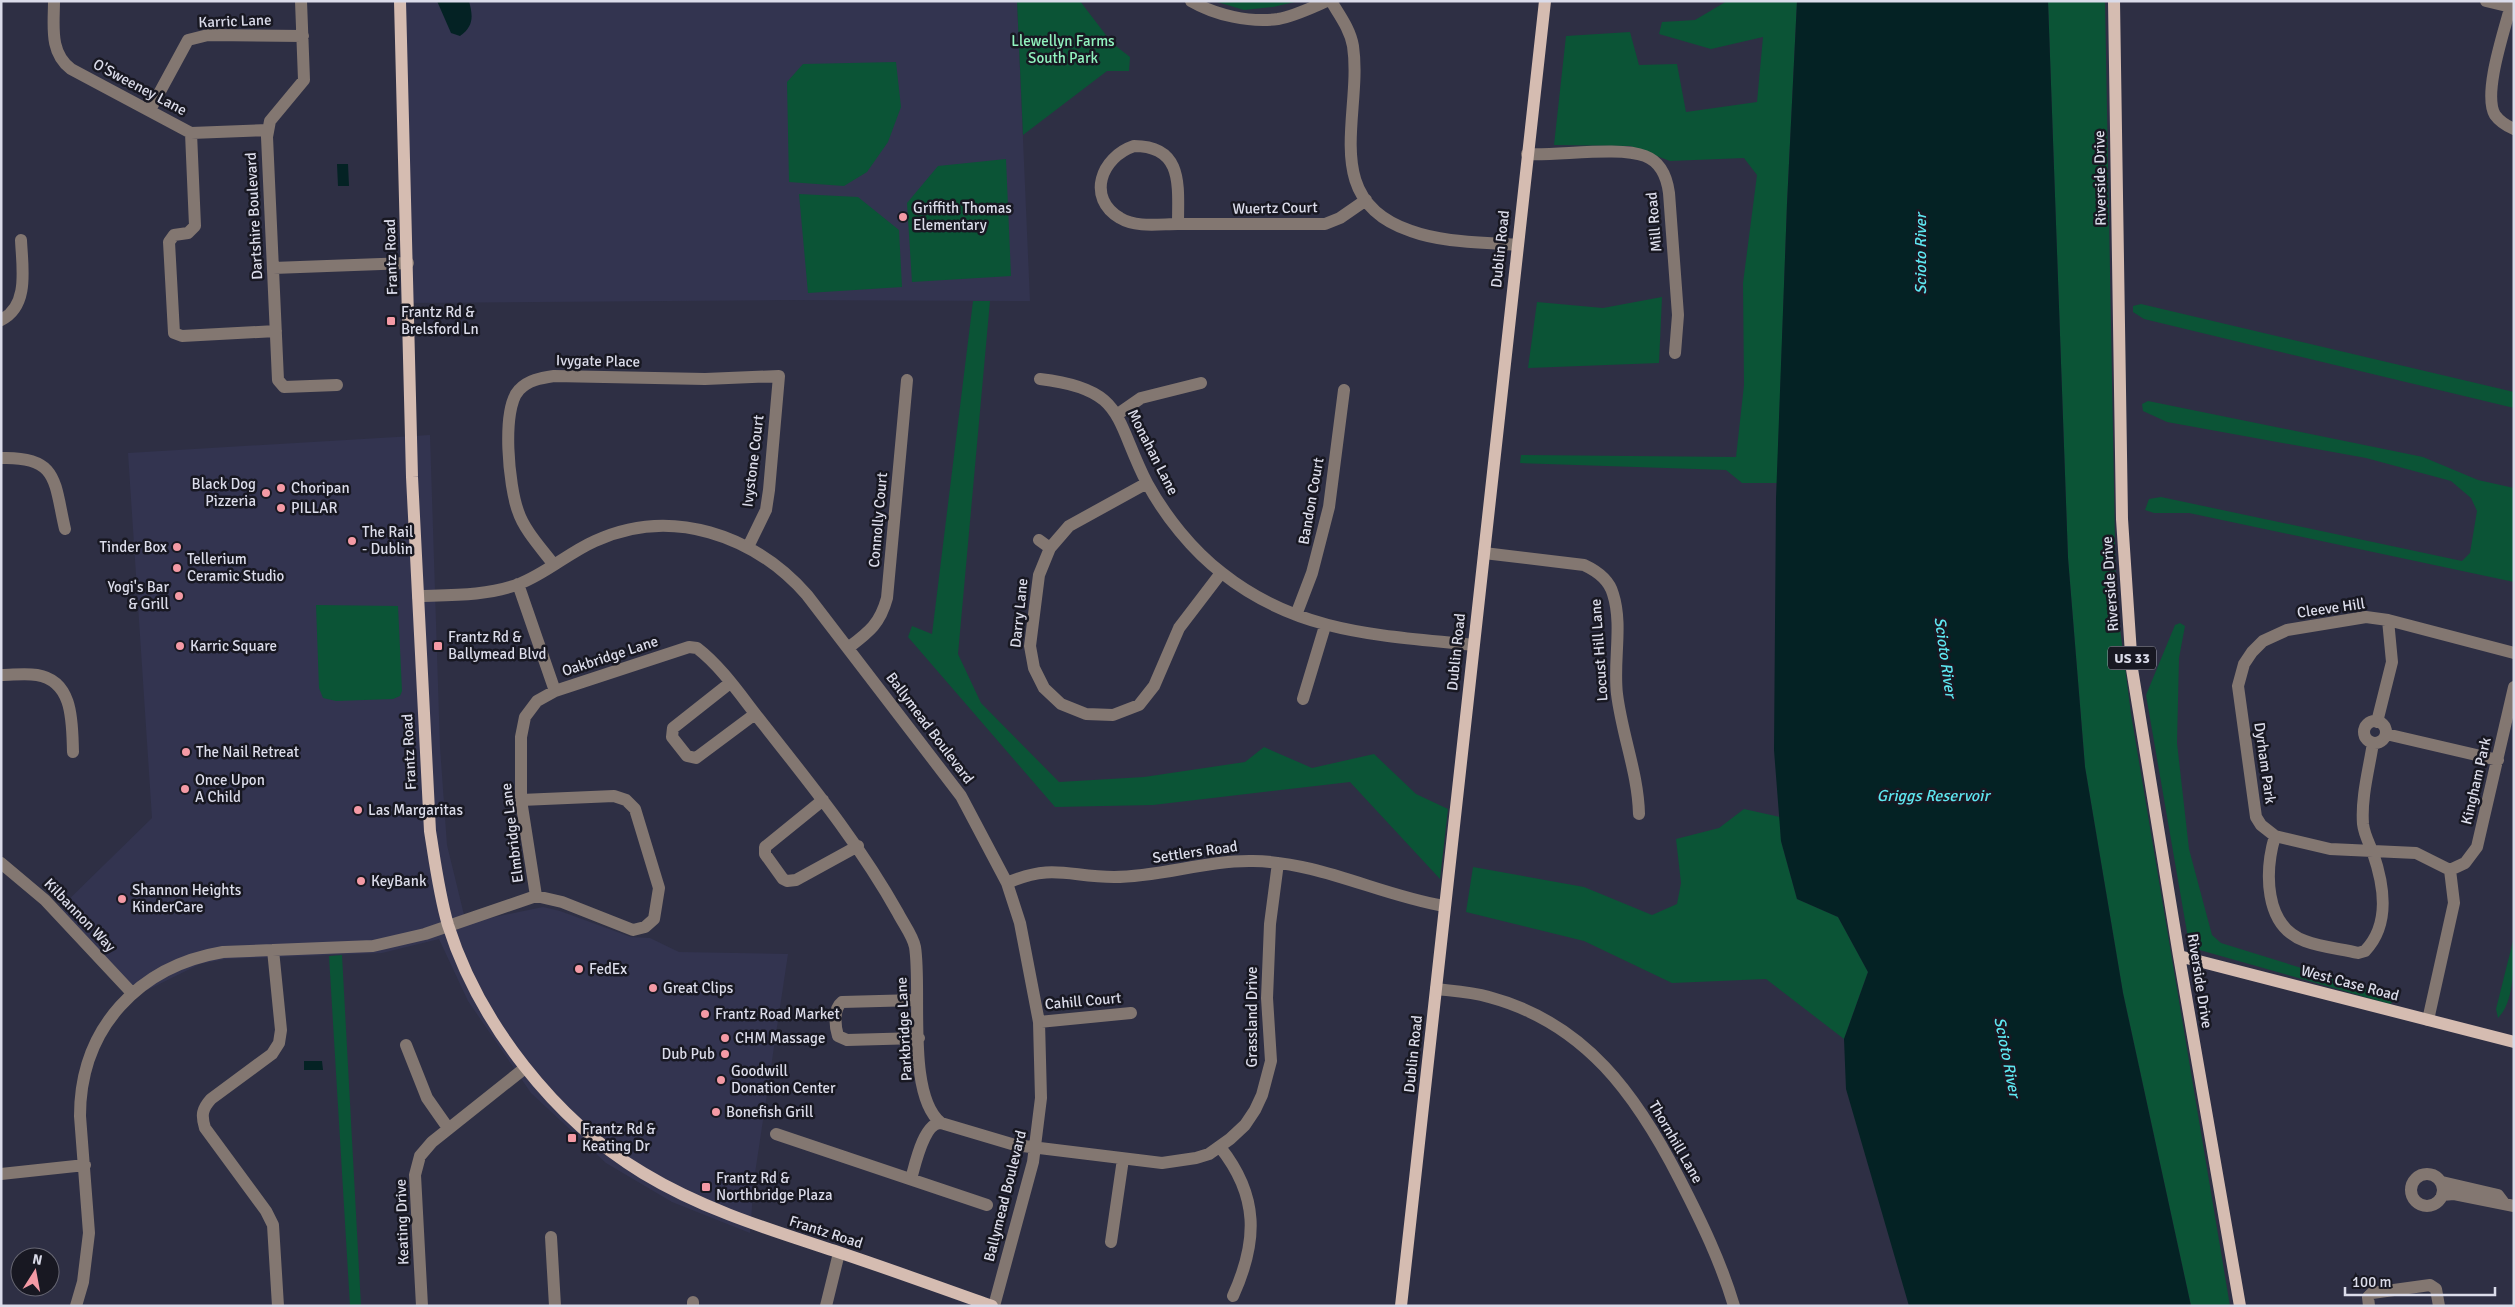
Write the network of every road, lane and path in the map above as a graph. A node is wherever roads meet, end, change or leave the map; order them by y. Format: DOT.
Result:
graph roads {
  1 [pos="54,1"];
  2 [pos="301,1"];
  3 [pos="400,1"];
  4 [pos="1190,1"];
  5 [pos="1326,1"];
  6 [pos="1331,1"];
  7 [pos="1545,1"];
  8 [pos="2114,1"];
  9 [pos="2486,1"];
  10 [pos="2512,4"];
  11 [pos="304,36"];
  12 [pos="150,110"];
  13 [pos="2514,129"];
  14 [pos="268,130"];
  15 [pos="191,133"];
  16 [pos="1527,154"];
  17 [pos="1366,200"];
  18 [pos="1178,224"];
  19 [pos="22,240"];
  20 [pos="1517,245"];
  21 [pos="408,263"];
  22 [pos="273,268"];
  23 [pos="1,320"];
  24 [pos="276,331"];
  25 [pos="1675,353"];
  26 [pos="779,376"];
  27 [pos="1040,379"];
  28 [pos="907,380"];
  29 [pos="1201,382"];
  30 [pos="337,385"];
  31 [pos="1344,390"];
  32 [pos="1118,414"];
  33 [pos="1,458"];
  34 [pos="1147,483"];
  35 [pos="64,529"];
  36 [pos="1039,540"];
  37 [pos="748,547"];
  38 [pos="1050,548"];
  39 [pos="1484,553"];
  40 [pos="554,565"];
  41 [pos="1221,573"];
  42 [pos="518,584"];
  43 [pos="418,596"];
  44 [pos="1296,615"];
  45 [pos="2388,620"];
  46 [pos="1325,626"];
  47 [pos="1473,645"];
  48 [pos="697,648"];
  49 [pos="848,648"];
  50 [pos="2514,653"];
  51 [pos="1,676"];
  52 [pos="730,683"];
  53 [pos="2238,686"];
  54 [pos="2514,686"];
  55 [pos="555,691"];
  56 [pos="1304,699"];
  57 [pos="755,714"];
  58 [pos="2377,722"];
  59 [pos="2386,734"];
  60 [pos="2373,743"];
  61 [pos="73,752"];
  62 [pos="2498,760"];
  63 [pos="522,800"];
  64 [pos="823,800"];
  65 [pos="1639,814"];
  66 [pos="2275,836"];
  67 [pos="858,846"];
  68 [pos="2372,851"];
  69 [pos="1,863"];
  70 [pos="1278,863"];
  71 [pos="2450,870"];
  72 [pos="1007,883"];
  73 [pos="536,896"];
  74 [pos="1444,906"];
  75 [pos="448,925"];
  76 [pos="273,950"];
  77 [pos="2179,956"];
  78 [pos="1436,989"];
  79 [pos="132,993"];
  80 [pos="917,1000"];
  81 [pos="1131,1013"];
  82 [pos="2428,1020"];
  83 [pos="1039,1022"];
  84 [pos="919,1038"];
  85 [pos="2514,1042"];
  86 [pos="406,1045"];
  87 [pos="525,1068"];
  88 [pos="941,1123"];
  89 [pos="448,1128"];
  90 [pos="776,1134"];
  91 [pos="1220,1147"];
  92 [pos="1035,1148"];
  93 [pos="1123,1159"];
  94 [pos="84,1165"];
  95 [pos="1,1174"];
  96 [pos="910,1179"];
  97 [pos="2442,1182"];
  98 [pos="2442,1195"];
  99 [pos="2509,1204"];
  100 [pos="987,1206"];
  101 [pos="551,1237"];
  102 [pos="1111,1242"];
  103 [pos="839,1253"];
  104 [pos="1233,1296"];
  105 [pos="2369,1300"];
  106 [pos="76,1306"];
  107 [pos="278,1306"];
  108 [pos="422,1306"];
  109 [pos="555,1306"];
  110 [pos="826,1306"];
  111 [pos="993,1306"];
  112 [pos="1401,1306"];
  113 [pos="1734,1306"];
  114 [pos="2240,1306"];
  115 [pos="2439,1306"];
  1 -- 12 [label="street, O'Sweeney Lane"];
  2 -- 11 [label="street"];
  3 -- 21 [label="main road, Frantz Road"];
  4 -- 5 [label="street"];
  6 -- 17 [label="street"];
  7 -- 16 [label="main road, Dublin Road"];
  8 -- 77 [label="main road, Riverside Drive / US 33"];
  9 -- 10 [label="street"];
  10 -- 13 [label="street"];
  11 -- 12 [label="street, Karric Lane"];
  11 -- 14 [label="street"];
  12 -- 15 [label="street, O'Sweeney Lane"];
  14 -- 15 [label="street, O'Sweeney Lane"];
  14 -- 22 [label="street, Dartshire Boulevard"];
  15 -- 24 [label="street"];
  16 -- 20 [label="main road, Dublin Road"];
  16 -- 25 [label="street, Mill Road"];
  17 -- 18 [label="street, Wuertz Court"];
  17 -- 20 [label="street"];
  18 -- 18 [label="street, Wuertz Court"];
  19 -- 23 [label="street"];
  20 -- 39 [label="main road, Dublin Road"];
  21 -- 22 [label="street"];
  21 -- 43 [label="main road, Frantz Road"];
  22 -- 24 [label="street, Dartshire Boulevard"];
  24 -- 30 [label="street, Dartshire Boulevard"];
  26 -- 37 [label="street, Ivystone Court"];
  26 -- 40 [label="street, Ivygate Place"];
  27 -- 32 [label="street, Monahan Lane"];
  28 -- 49 [label="street, Connolly Court"];
  29 -- 32 [label="street"];
  31 -- 44 [label="street, Bandon Court"];
  32 -- 34 [label="street, Monahan Lane"];
  33 -- 35 [label="street"];
  34 -- 38 [label="street, Darry Lane"];
  34 -- 41 [label="street, Monahan Lane"];
  36 -- 38 [label="street"];
  37 -- 40 [label="street, Ballymead Boulevard"];
  37 -- 49 [label="street, Ballymead Boulevard"];
  38 -- 41 [label="street, Darry Lane"];
  39 -- 47 [label="main road, Dublin Road"];
  39 -- 65 [label="street, Locust Hill Lane"];
  40 -- 42 [label="street, Ballymead Boulevard"];
  41 -- 44 [label="street, Monahan Lane"];
  42 -- 43 [label="street, Ballymead Boulevard"];
  42 -- 55 [label="street, Oakbridge Lane"];
  43 -- 75 [label="main road, Frantz Road"];
  44 -- 46 [label="street, Monahan Lane"];
  45 -- 50 [label="street, Cleeve Hill"];
  45 -- 53 [label="street, Cleeve Hill"];
  45 -- 58 [label="street"];
  46 -- 47 [label="street, Monahan Lane"];
  46 -- 56 [label="street"];
  47 -- 74 [label="main road, Dublin Road"];
  48 -- 52 [label="street, Parkbridge Lane"];
  48 -- 55 [label="street, Oakbridge Lane"];
  49 -- 72 [label="street, Ballymead Boulevard"];
  51 -- 61 [label="street"];
  52 -- 57 [label="street, Parkbridge Lane"];
  52 -- 57 [label="street"];
  53 -- 66 [label="street, Dyrham Park"];
  54 -- 62 [label="street, Kingham Park"];
  55 -- 63 [label="street, Elmbridge Lane"];
  57 -- 64 [label="street, Parkbridge Lane"];
  58 -- 59 [label="street"];
  58 -- 60 [label="street"];
  59 -- 60 [label="street"];
  59 -- 62 [label="street"];
  60 -- 68 [label="street"];
  62 -- 71 [label="street, Kingham Park"];
  63 -- 73 [label="street, Elmbridge Lane"];
  63 -- 73 [label="street, Elmbridge Lane"];
  64 -- 67 [label="street, Parkbridge Lane"];
  64 -- 67 [label="street"];
  66 -- 68 [label="street"];
  66 -- 68 [label="street"];
  67 -- 80 [label="street, Parkbridge Lane"];
  68 -- 71 [label="street"];
  69 -- 79 [label="street, Kilbannon Way"];
  70 -- 72 [label="street, Settlers Road"];
  70 -- 74 [label="street, Settlers Road"];
  70 -- 91 [label="street, Grassland Drive"];
  71 -- 82 [label="street"];
  72 -- 83 [label="street, Ballymead Boulevard"];
  73 -- 75 [label="street, Elmbridge Lane"];
  74 -- 78 [label="main road, Dublin Road"];
  75 -- 76 [label="street, Elmbridge Lane"];
  75 -- 87 [label="main road, Frantz Road"];
  76 -- 79 [label="street, Elmbridge Lane"];
  76 -- 107 [label="street"];
  77 -- 82 [label="main road, West Case Road"];
  77 -- 114 [label="main road, Riverside Drive / US 33"];
  78 -- 112 [label="main road, Dublin Road"];
  78 -- 113 [label="street, Thornhill Lane"];
  79 -- 94 [label="street, Elmbridge Lane"];
  80 -- 84 [label="street, Parkbridge Lane"];
  80 -- 84 [label="street"];
  81 -- 83 [label="street, Cahill Court"];
  82 -- 85 [label="main road, West Case Road"];
  83 -- 92 [label="street, Ballymead Boulevard"];
  84 -- 88 [label="street, Parkbridge Lane"];
  86 -- 89 [label="street"];
  87 -- 89 [label="street, Keating Drive"];
  87 -- 103 [label="main road, Frantz Road"];
  88 -- 92 [label="street"];
  88 -- 96 [label="street"];
  89 -- 108 [label="street, Keating Drive"];
  90 -- 96 [label="street"];
  91 -- 93 [label="street, Grassland Drive"];
  91 -- 104 [label="street"];
  92 -- 93 [label="street, Grassland Drive"];
  92 -- 111 [label="street, Ballymead Boulevard"];
  93 -- 102 [label="street"];
  94 -- 95 [label="street"];
  94 -- 106 [label="street, Elmbridge Lane"];
  96 -- 100 [label="street"];
  97 -- 98 [label="street"];
  97 -- 98 [label="street"];
  97 -- 99 [label="street"];
  98 -- 99 [label="street"];
  101 -- 109 [label="street"];
  103 -- 110 [label="street"];
  103 -- 111 [label="main road, Frantz Road"];
  105 -- 115 [label="street"];
}
